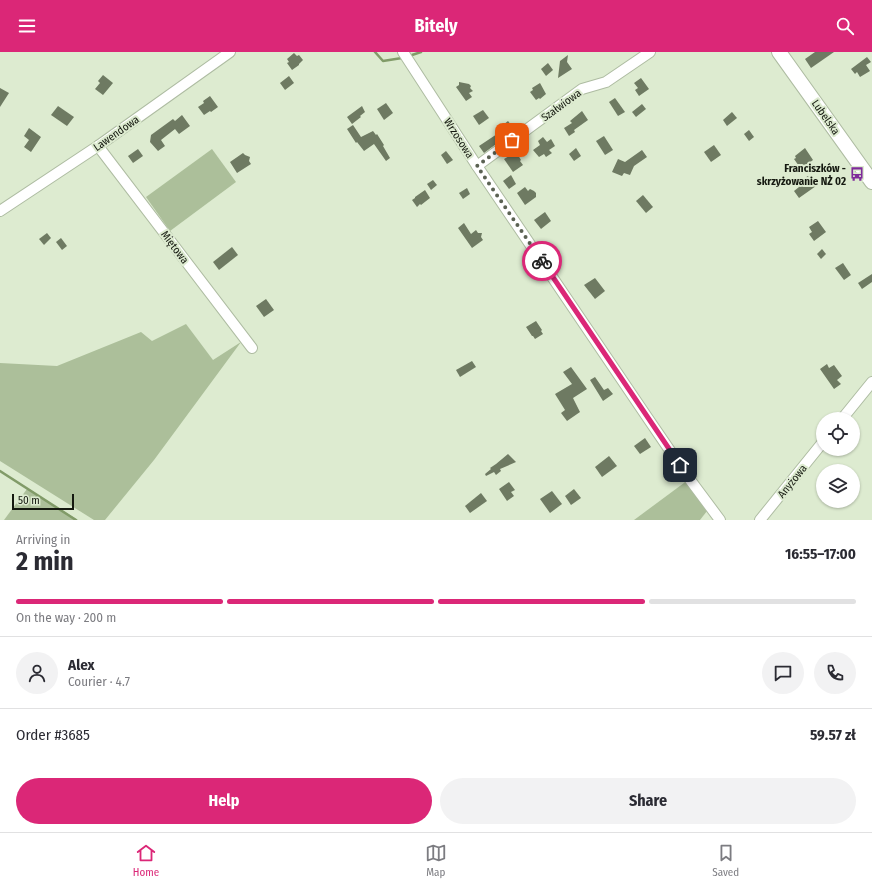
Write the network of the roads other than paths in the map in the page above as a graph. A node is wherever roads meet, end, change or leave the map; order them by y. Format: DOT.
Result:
graph roads {
  1 [pos="230,52"];
  2 [pos="402,52"];
  3 [pos="650,52"];
  4 [pos="779,52"];
  5 [pos="98,146"];
  6 [pos="477,166"];
  7 [pos="872,182"];
  8 [pos="0,211"];
  9 [pos="252,348"];
  10 [pos="872,382"];
  11 [pos="848,412"];
  12 [pos="816,451"];
  13 [pos="720,520"];
  14 [pos="760,520"];
  1 -- 5 [label="street, Lawendowa"];
  2 -- 6 [label="street, Wrzosowa"];
  3 -- 6 [label="street, Szałwiowa"];
  4 -- 7 [label="main road, Lubelska"];
  5 -- 8 [label="street, Lawendowa"];
  5 -- 9 [label="street, Miętowa"];
  6 -- 13 [label="street, Wrzosowa"];
  10 -- 11 [label="street"];
  12 -- 14 [label="street, Anyżowa"];
}
